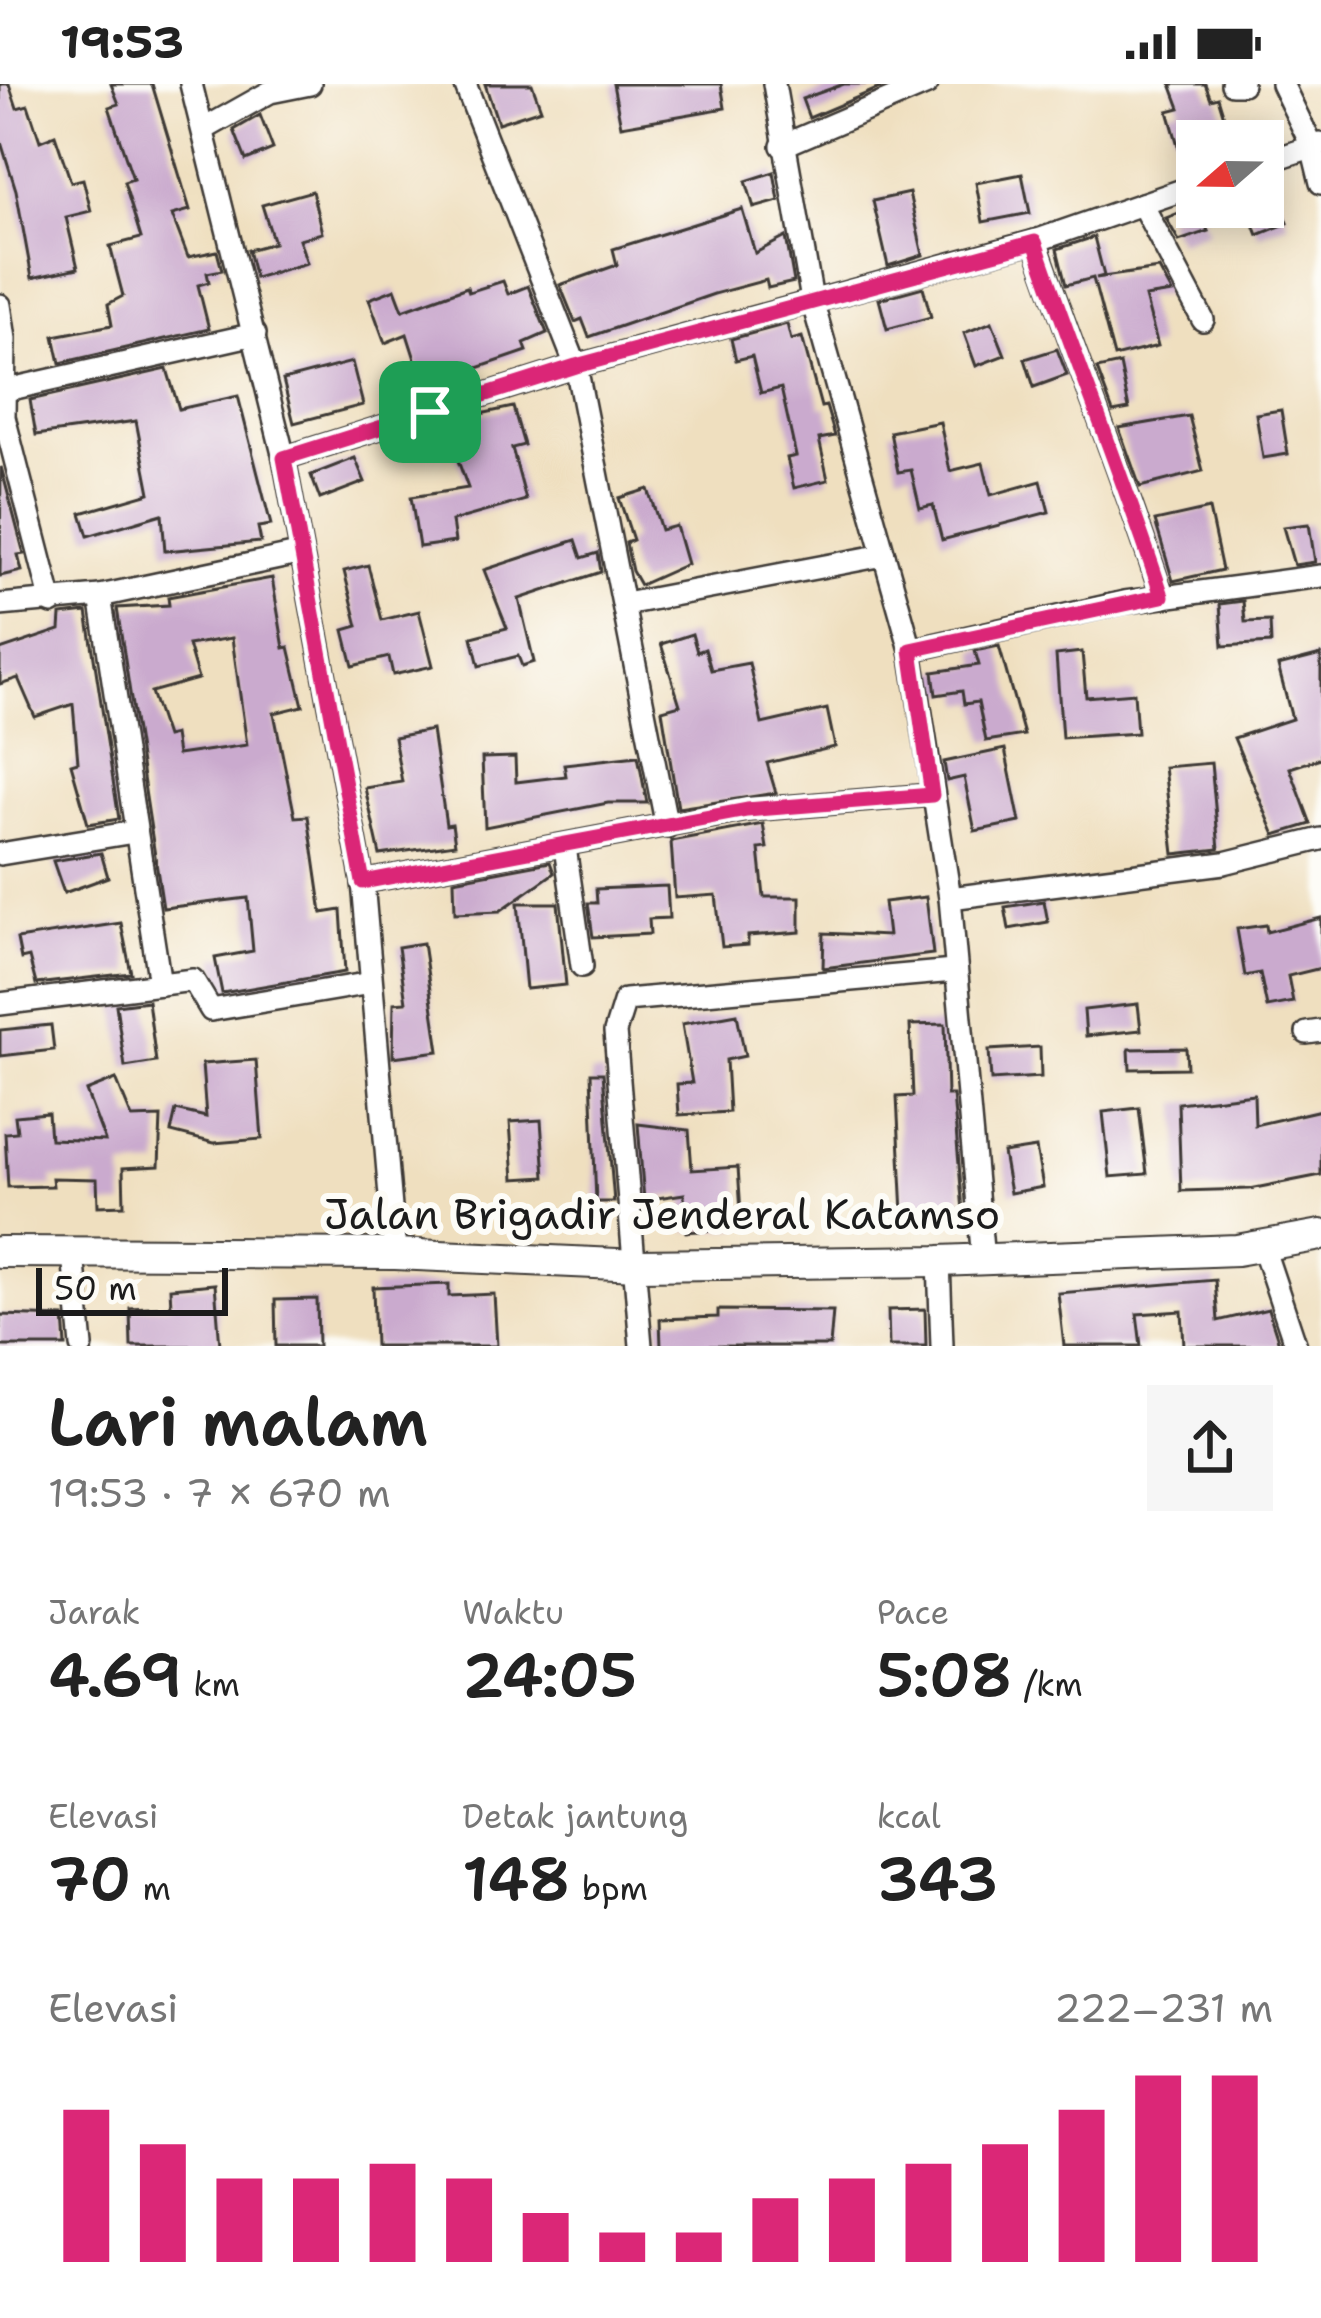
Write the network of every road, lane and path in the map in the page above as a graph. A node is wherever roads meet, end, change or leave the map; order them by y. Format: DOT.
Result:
graph roads {
  1 [pos="191,84"];
  2 [pos="310,84"];
  3 [pos="465,84"];
  4 [pos="774,84"];
  5 [pos="927,84"];
  6 [pos="1232,84"];
  7 [pos="1242,84"];
  8 [pos="1282,84"];
  9 [pos="206,128"];
  10 [pos="1316,145"];
  11 [pos="782,146"];
  12 [pos="1284,156"];
  13 [pos="1321,183"];
  14 [pos="1176,192"];
  15 [pos="1142,204"];
  16 [pos="1035,242"];
  17 [pos="812,300"];
  18 [pos="0,305"];
  19 [pos="1203,320"];
  20 [pos="255,334"];
  21 [pos="3,340"];
  22 [pos="576,366"];
  23 [pos="2,391"];
  24 [pos="284,458"];
  25 [pos="298,554"];
  26 [pos="884,555"];
  27 [pos="1321,576"];
  28 [pos="100,596"];
  29 [pos="1162,596"];
  30 [pos="52,603"];
  31 [pos="0,604"];
  32 [pos="625,604"];
  33 [pos="911,650"];
  34 [pos="932,795"];
  35 [pos="668,827"];
  36 [pos="134,832"];
  37 [pos="1321,838"];
  38 [pos="565,847"];
  39 [pos="0,854"];
  40 [pos="363,882"];
  41 [pos="950,898"];
  42 [pos="582,966"];
  43 [pos="954,971"];
  44 [pos="371,983"];
  45 [pos="160,984"];
  46 [pos="0,1004"];
  47 [pos="1321,1235"];
  48 [pos="1263,1247"];
  49 [pos="0,1252"];
  50 [pos="73,1254"];
  51 [pos="395,1254"];
  52 [pos="983,1260"];
  53 [pos="939,1261"];
  54 [pos="639,1265"];
  55 [pos="82,1346"];
  56 [pos="641,1346"];
  57 [pos="942,1346"];
  58 [pos="1296,1346"];
  1 -- 9 [label="street"];
  2 -- 9 [label="street"];
  3 -- 22 [label="street"];
  4 -- 11 [label="street"];
  5 -- 11 [label="street"];
  6 -- 7 [label="street"];
  8 -- 10 [label="street"];
  9 -- 20 [label="street"];
  10 -- 12 [label="street"];
  10 -- 13 [label="street"];
  11 -- 17 [label="street"];
  14 -- 15 [label="street"];
  15 -- 16 [label="street"];
  15 -- 19 [label="street"];
  16 -- 17 [label="street"];
  16 -- 29 [label="street"];
  17 -- 22 [label="street"];
  17 -- 26 [label="street"];
  18 -- 21 [label="street"];
  20 -- 23 [label="street"];
  20 -- 24 [label="street"];
  21 -- 23 [label="street"];
  22 -- 24 [label="street"];
  22 -- 32 [label="street"];
  23 -- 30 [label="street"];
  24 -- 25 [label="street"];
  25 -- 28 [label="street"];
  25 -- 40 [label="street"];
  26 -- 32 [label="street"];
  26 -- 33 [label="street"];
  27 -- 29 [label="street"];
  28 -- 30 [label="street"];
  28 -- 36 [label="street"];
  29 -- 33 [label="street"];
  30 -- 31 [label="street"];
  32 -- 35 [label="street"];
  33 -- 34 [label="street"];
  34 -- 35 [label="street"];
  34 -- 41 [label="street"];
  35 -- 38 [label="street"];
  36 -- 39 [label="street"];
  36 -- 45 [label="street"];
  37 -- 41 [label="street"];
  38 -- 40 [label="street"];
  38 -- 42 [label="street"];
  40 -- 44 [label="street"];
  41 -- 43 [label="street"];
  43 -- 52 [label="street"];
  43 -- 54 [label="street"];
  44 -- 45 [label="street"];
  44 -- 51 [label="street"];
  45 -- 46 [label="street"];
  47 -- 48 [label="main road, Jalan Brigadir Jenderal Katamso"];
  48 -- 52 [label="main road, Jalan Brigadir Jenderal Katamso"];
  48 -- 58 [label="street"];
  49 -- 50 [label="main road, Jalan Brigadir Jenderal Katamso"];
  50 -- 51 [label="main road, Jalan Brigadir Jenderal Katamso"];
  50 -- 55 [label="street"];
  51 -- 54 [label="main road, Jalan Brigadir Jenderal Katamso"];
  52 -- 53 [label="main road, Jalan Brigadir Jenderal Katamso"];
  53 -- 54 [label="main road, Jalan Brigadir Jenderal Katamso"];
  53 -- 57 [label="street"];
  54 -- 56 [label="street"];
}
